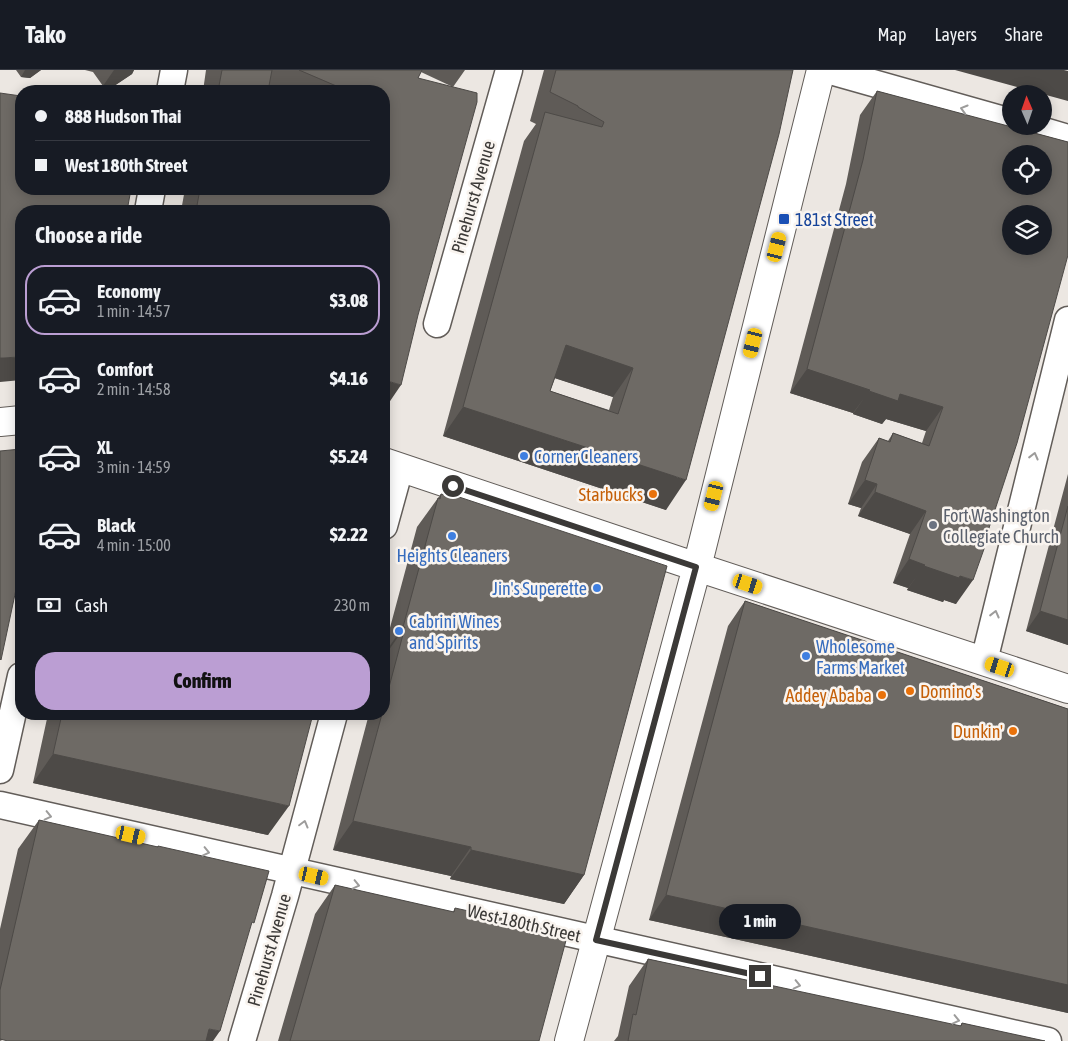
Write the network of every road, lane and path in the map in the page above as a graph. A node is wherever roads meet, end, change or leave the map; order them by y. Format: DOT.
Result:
graph roads {
  1 [pos="174,70"];
  2 [pos="508,70"];
  3 [pos="821,70"];
  4 [pos="828,70"];
  5 [pos="171,85"];
  6 [pos="1002,119"];
  7 [pos="1052,133"];
  8 [pos="1068,138"];
  9 [pos="1068,320"];
  10 [pos="437,324"];
  11 [pos="15,421"];
  12 [pos="0,422"];
  13 [pos="392,465"];
  14 [pos="390,480"];
  15 [pos="696,567"];
  16 [pos="984,661"];
  17 [pos="1068,689"];
  18 [pos="15,703"];
  19 [pos="332,720"];
  20 [pos="0,770"];
  21 [pos="0,805"];
  22 [pos="292,871"];
  23 [pos="596,940"];
  24 [pos="242,1041"];
  25 [pos="569,1041"];
  26 [pos="1048,1041"];
  1 -- 5 [label="street"];
  2 -- 10 [label="street, Pinehurst Avenue"];
  3 -- 15 [label="main road"];
  6 -- 4 [label="street, one-way"];
  7 -- 8 [label="street"];
  16 -- 9 [label="street, one-way"];
  11 -- 12 [label="main road"];
  13 -- 14 [label="street"];
  13 -- 15 [label="main road"];
  15 -- 16 [label="main road"];
  15 -- 23 [label="main road"];
  16 -- 17 [label="main road"];
  18 -- 20 [label="street"];
  22 -- 19 [label="street, Pinehurst Avenue, one-way"];
  21 -- 22 [label="street, West 180th Street, one-way"];
  22 -- 23 [label="street, West 180th Street, one-way"];
  22 -- 24 [label="street, Pinehurst Avenue"];
  23 -- 25 [label="main road"];
  23 -- 26 [label="street, West 180th Street, one-way"];
}
